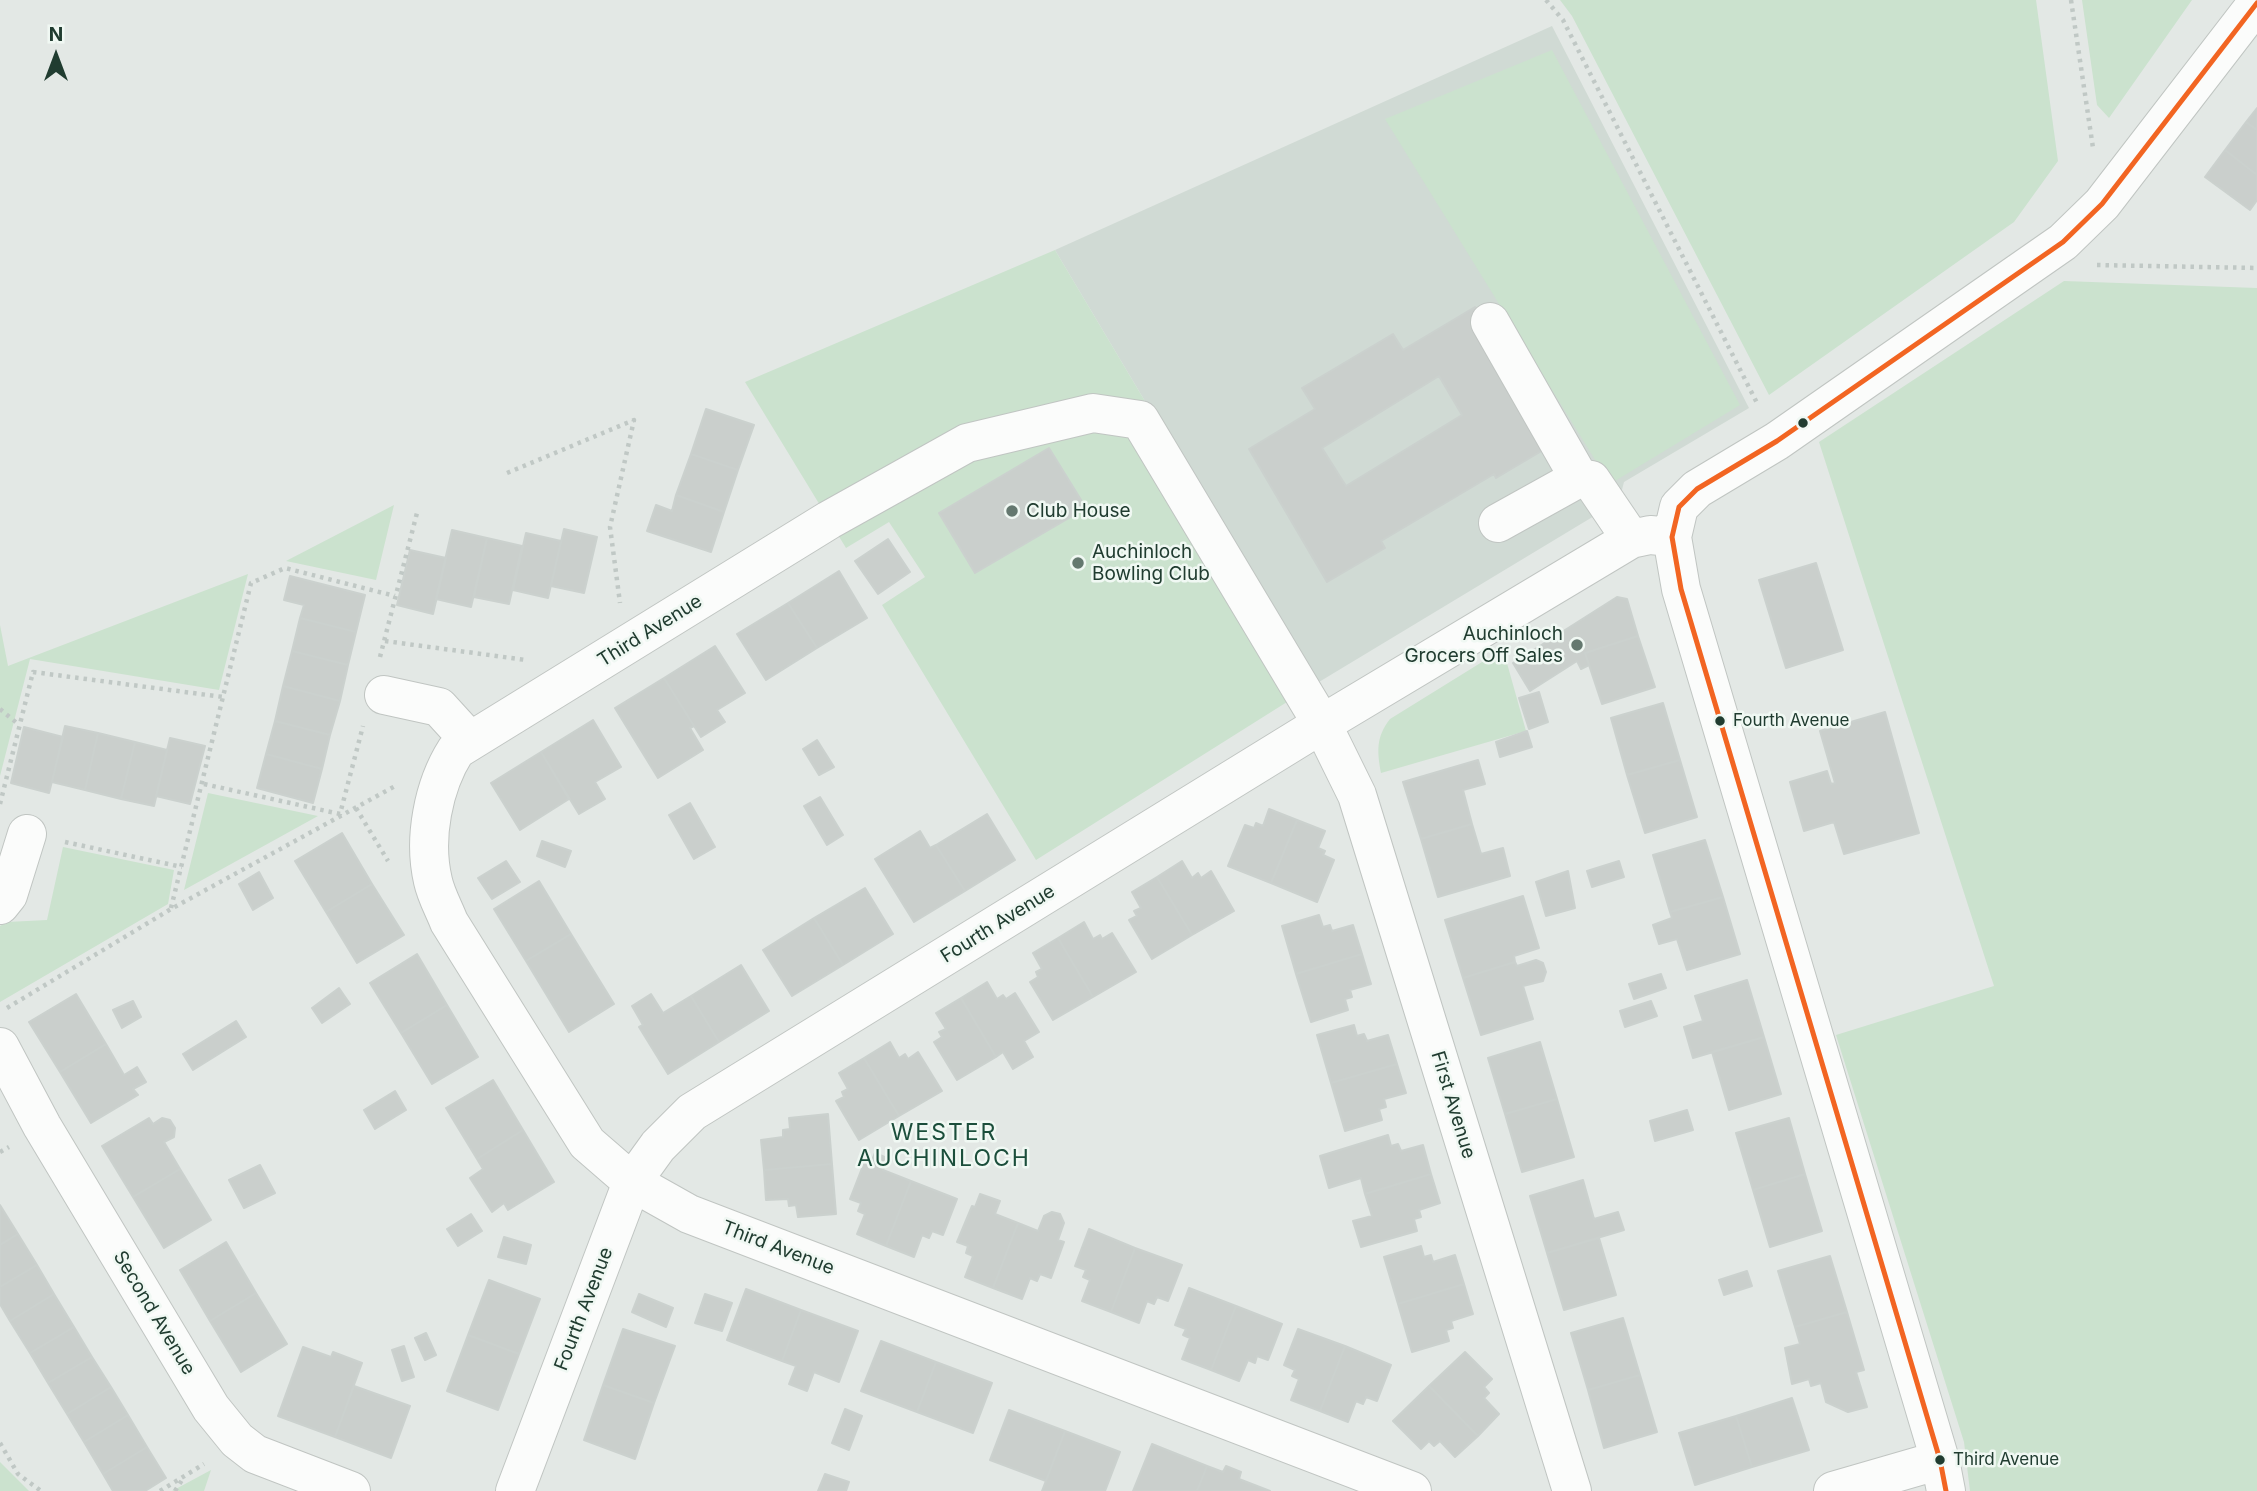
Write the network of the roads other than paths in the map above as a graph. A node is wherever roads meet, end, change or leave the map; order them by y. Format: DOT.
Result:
graph roads {
  1 [pos="2257,2"];
  2 [pos="1490,322"];
  3 [pos="1579,478"];
  4 [pos="1498,523"];
  5 [pos="1672,537"];
  6 [pos="1631,539"];
  7 [pos="384,695"];
  8 [pos="1322,724"];
  9 [pos="470,741"];
  10 [pos="27,834"];
  11 [pos="0,905"];
  12 [pos="5,1067"];
  13 [pos="632,1182"];
  14 [pos="1943,1476"];
  15 [pos="351,1491"];
  16 [pos="515,1491"];
  17 [pos="1412,1491"];
  18 [pos="1572,1491"];
  19 [pos="1833,1491"];
  1 -- 5 [label="street"];
  2 -- 3 [label="street"];
  3 -- 4 [label="street"];
  3 -- 6 [label="street"];
  5 -- 6 [label="street, Fourth Avenue"];
  5 -- 14 [label="street"];
  6 -- 8 [label="street, Fourth Avenue"];
  7 -- 9 [label="street"];
  8 -- 9 [label="street, Third Avenue"];
  8 -- 13 [label="street, Fourth Avenue"];
  8 -- 18 [label="street, First Avenue"];
  9 -- 13 [label="street, Third Avenue"];
  10 -- 11 [label="street"];
  12 -- 15 [label="street, Second Avenue"];
  13 -- 16 [label="street, Fourth Avenue"];
  13 -- 17 [label="street, Third Avenue"];
  14 -- 19 [label="street"];
}
